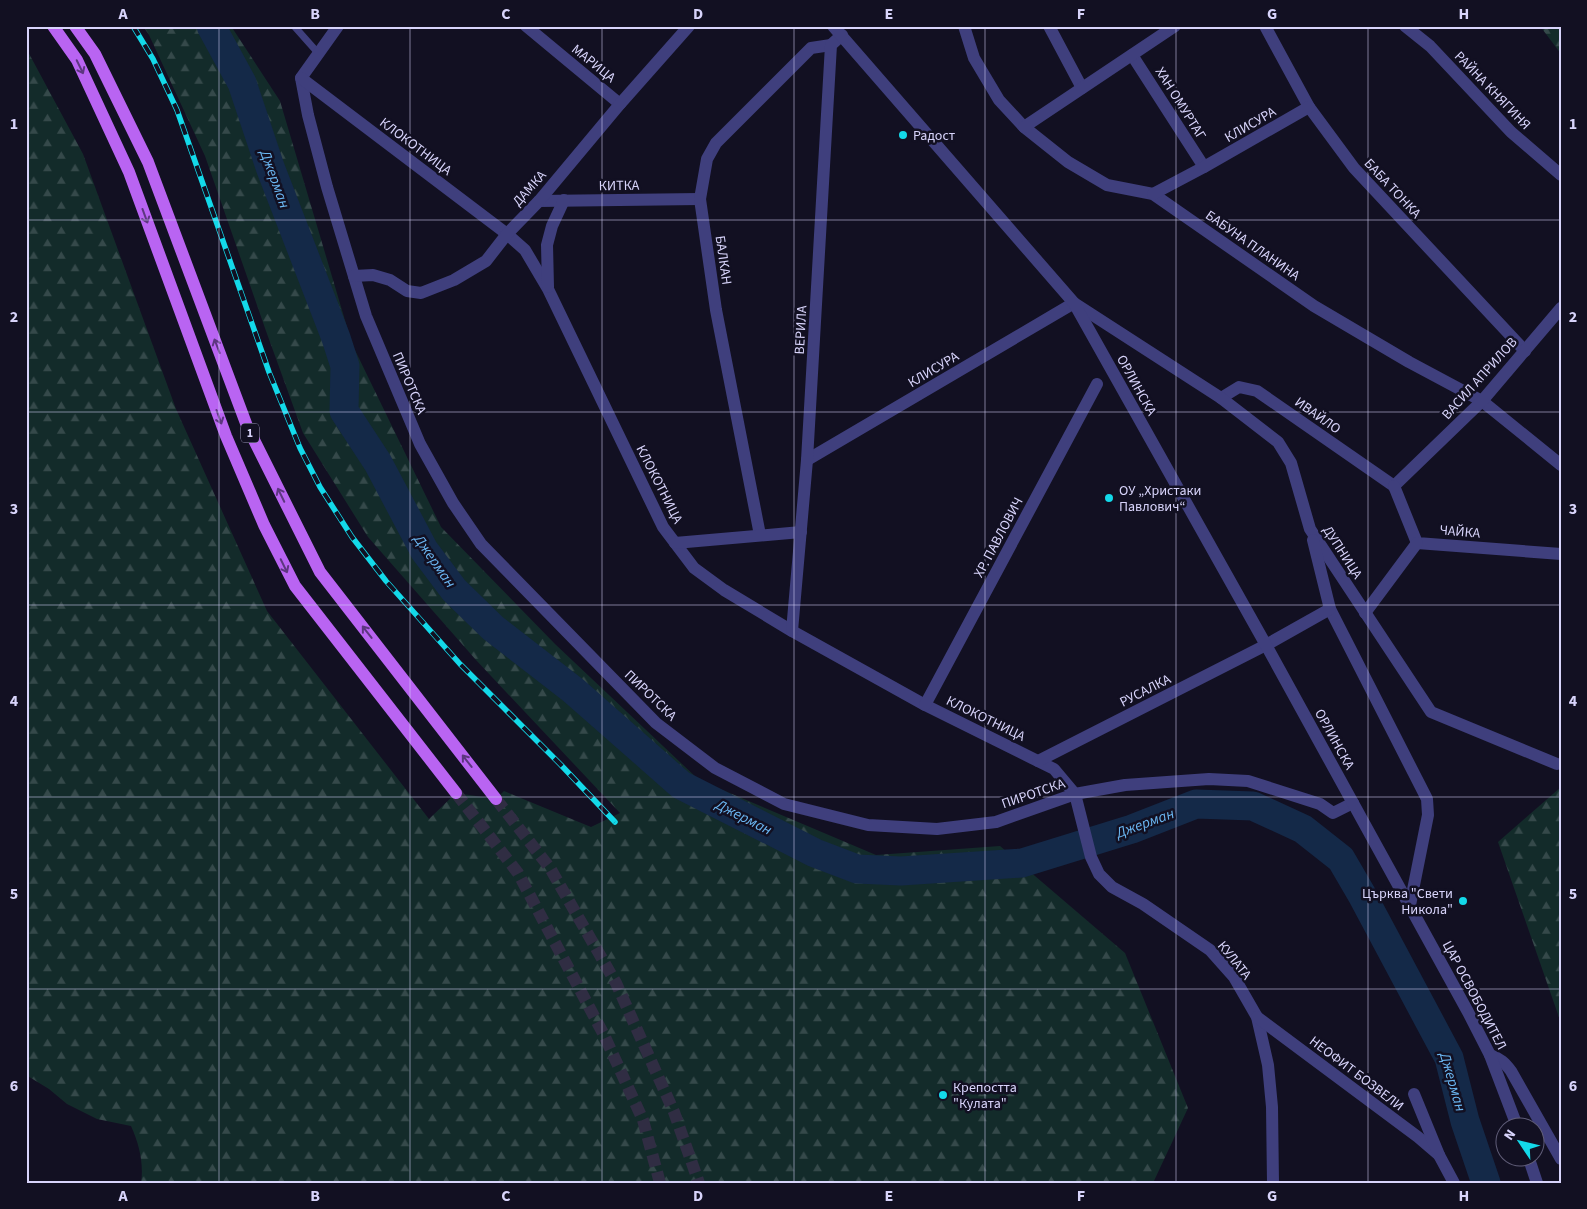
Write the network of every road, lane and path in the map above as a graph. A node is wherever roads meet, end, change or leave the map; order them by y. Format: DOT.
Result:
graph roads {
  1 [pos="53,26"];
  2 [pos="75,26"];
  3 [pos="294,26"];
  4 [pos="338,26"];
  5 [pos="526,26"];
  6 [pos="689,26"];
  7 [pos="964,26"];
  8 [pos="1049,26"];
  9 [pos="1266,26"];
  10 [pos="1405,26"];
  11 [pos="1173,27"];
  12 [pos="838,30"];
  13 [pos="831,45"];
  14 [pos="318,53"];
  15 [pos="1132,55"];
  16 [pos="301,78"];
  17 [pos="1082,88"];
  18 [pos="620,104"];
  19 [pos="1309,108"];
  20 [pos="1024,126"];
  21 [pos="1204,168"];
  22 [pos="1561,175"];
  23 [pos="1153,194"];
  24 [pos="700,198"];
  25 [pos="564,200"];
  26 [pos="539,201"];
  27 [pos="507,234"];
  28 [pos="354,276"];
  29 [pos="548,289"];
  30 [pos="1074,303"];
  31 [pos="1560,310"];
  32 [pos="1525,351"];
  33 [pos="1097,384"];
  34 [pos="1221,398"];
  35 [pos="1482,402"];
  36 [pos="807,460"];
  37 [pos="1561,465"];
  38 [pos="1394,486"];
  39 [pos="1310,529"];
  40 [pos="801,532"];
  41 [pos="760,535"];
  42 [pos="675,543"];
  43 [pos="1417,543"];
  44 [pos="1561,554"];
  45 [pos="1330,609"];
  46 [pos="1365,613"];
  47 [pos="792,631"];
  48 [pos="1266,646"];
  49 [pos="925,705"];
  50 [pos="1038,761"];
  51 [pos="1557,764"];
  52 [pos="456,793"];
  53 [pos="1075,794"];
  54 [pos="496,799"];
  55 [pos="1353,803"];
  56 [pos="1079,810"];
  57 [pos="1410,905"];
  58 [pos="1257,1017"];
  59 [pos="1490,1055"];
  60 [pos="1414,1094"];
  61 [pos="1513,1116"];
  62 [pos="1438,1155"];
  63 [pos="1561,1159"];
  64 [pos="1532,1166"];
  65 [pos="1273,1183"];
  66 [pos="1454,1183"];
  67 [pos="1538,1183"];
  1 -- 52 [label="main road, 1, one-way"];
  54 -- 2 [label="main road, 1, one-way"];
  3 -- 14 [label="lane"];
  4 -- 14 [label="street"];
  5 -- 18 [label="street, МАРИЦА"];
  6 -- 18 [label="street, ДАМКА"];
  7 -- 20 [label="street, БАБУНА ПЛАНИНА"];
  8 -- 17 [label="street"];
  9 -- 19 [label="street, БАБА ТОНКА"];
  10 -- 22 [label="street, РАЙНА КНЯГИНЯ"];
  11 -- 15 [label="street"];
  12 -- 13 [label="street"];
  12 -- 30 [label="street, ОРЛИНСКА"];
  13 -- 24 [label="street, БАЛКАН"];
  13 -- 36 [label="street, ВЕРИЛА"];
  14 -- 16 [label="street"];
  15 -- 17 [label="street"];
  15 -- 21 [label="street, ХАН ОМУРТАГ"];
  16 -- 27 [label="street, КЛОКОТНИЦА"];
  16 -- 28 [label="street, ПИРОТСКА"];
  17 -- 20 [label="street"];
  18 -- 26 [label="street, ДАМКА"];
  19 -- 21 [label="street, КЛИСУРА"];
  19 -- 32 [label="street, БАБА ТОНКА"];
  20 -- 23 [label="street, БАБУНА ПЛАНИНА"];
  21 -- 23 [label="street, КЛИСУРА"];
  23 -- 35 [label="street, БАБУНА ПЛАНИНА"];
  24 -- 25 [label="street, КИТКА"];
  24 -- 41 [label="street, БАЛКАН"];
  25 -- 26 [label="street, КИТКА"];
  25 -- 29 [label="street"];
  26 -- 27 [label="street, ДАМКА"];
  27 -- 28 [label="street, ДАМКА"];
  27 -- 29 [label="street, КЛОКОТНИЦА"];
  28 -- 53 [label="street, ПИРОТСКА"];
  29 -- 42 [label="street, КЛОКОТНИЦА"];
  30 -- 34 [label="street, ДУПНИЦА"];
  30 -- 36 [label="street, КЛИСУРА"];
  30 -- 48 [label="street, ОРЛИНСКА"];
  31 -- 32 [label="street, ВАСИЛ АПРИЛОВ"];
  32 -- 35 [label="street, ВАСИЛ АПРИЛОВ"];
  33 -- 49 [label="street, ХР. ПАВЛОВИЧ"];
  34 -- 38 [label="street, ИВАЙЛО"];
  34 -- 39 [label="street, ДУПНИЦА"];
  35 -- 37 [label="street, БАБУНА ПЛАНИНА"];
  35 -- 38 [label="street, ВАСИЛ АПРИЛОВ"];
  36 -- 40 [label="street, ВЕРИЛА"];
  38 -- 43 [label="street"];
  39 -- 45 [label="street"];
  39 -- 46 [label="street, ДУПНИЦА"];
  40 -- 41 [label="street"];
  40 -- 47 [label="street, ВЕРИЛА"];
  41 -- 42 [label="street"];
  42 -- 47 [label="street, КЛОКОТНИЦА"];
  43 -- 44 [label="street, ЧАЙКА"];
  43 -- 46 [label="street"];
  45 -- 48 [label="street, РУСАЛКА"];
  45 -- 57 [label="street"];
  46 -- 51 [label="street, ДУПНИЦА"];
  47 -- 49 [label="street, КЛОКОТНИЦА"];
  48 -- 50 [label="street, РУСАЛКА"];
  48 -- 55 [label="street, ОРЛИНСКА"];
  49 -- 50 [label="street, КЛОКОТНИЦА"];
  50 -- 53 [label="street, КЛОКОТНИЦА"];
  53 -- 55 [label="street, ПИРОТСКА"];
  53 -- 56 [label="street, КЛОКОТНИЦА"];
  55 -- 57 [label="street, ЦАР ОСВОБОДИТЕЛ"];
  56 -- 58 [label="street, КУЛАТА"];
  57 -- 59 [label="street, ЦАР ОСВОБОДИТЕЛ"];
  58 -- 62 [label="street, НЕОФИТ БОЗВЕЛИ"];
  58 -- 65 [label="street, КУЛАТА"];
  59 -- 61 [label="street, ЦАР ОСВОБОДИТЕЛ"];
  59 -- 63 [label="street"];
  60 -- 62 [label="street"];
  62 -- 66 [label="street"];
  64 -- 67 [label="street"];
}
